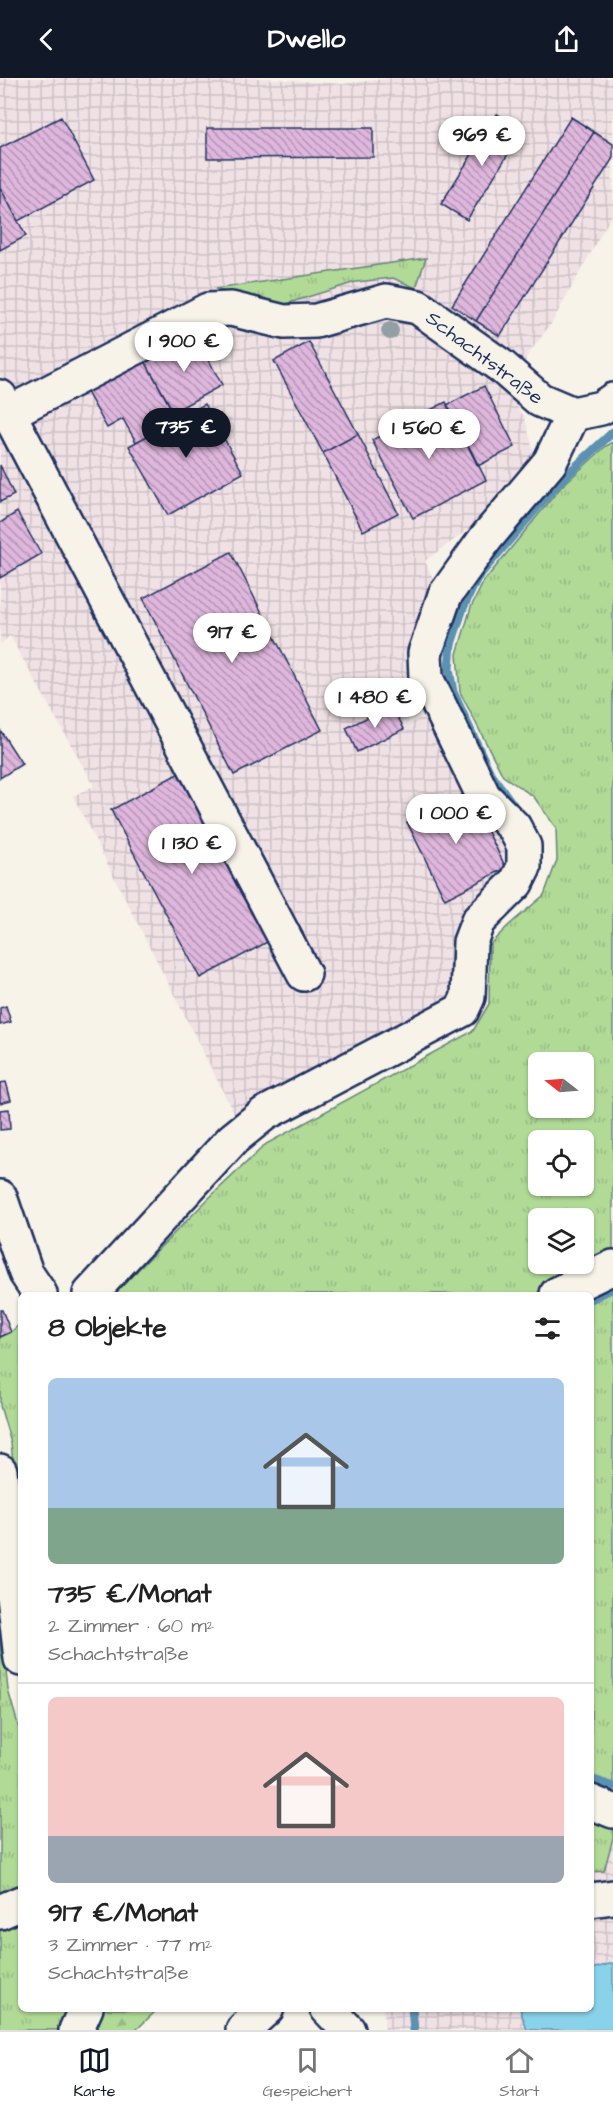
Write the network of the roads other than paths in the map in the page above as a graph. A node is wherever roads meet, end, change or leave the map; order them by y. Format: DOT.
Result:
graph roads {
  1 [pos="613,400"];
  2 [pos="4,405"];
  3 [pos="573,414"];
  4 [pos="304,974"];
  5 [pos="0,1197"];
  6 [pos="613,1267"];
  7 [pos="39,1292"];
  8 [pos="92,1292"];
  9 [pos="561,1292"];
  10 [pos="0,1471"];
  11 [pos="18,1632"];
  12 [pos="594,1803"];
  13 [pos="613,1811"];
  14 [pos="18,1904"];
  15 [pos="0,1912"];
  16 [pos="84,2012"];
  17 [pos="331,2012"];
  18 [pos="76,2030"];
  19 [pos="348,2030"];
  1 -- 3 [label="street"];
  2 -- 3 [label="street, Schachtstraße"];
  2 -- 4 [label="street, Schachtstraße"];
  3 -- 8 [label="street"];
  5 -- 7 [label="street"];
  6 -- 9 [label="street"];
  10 -- 11 [label="street"];
  12 -- 13 [label="street"];
  14 -- 15 [label="street"];
  16 -- 18 [label="street"];
  17 -- 19 [label="street"];
}
